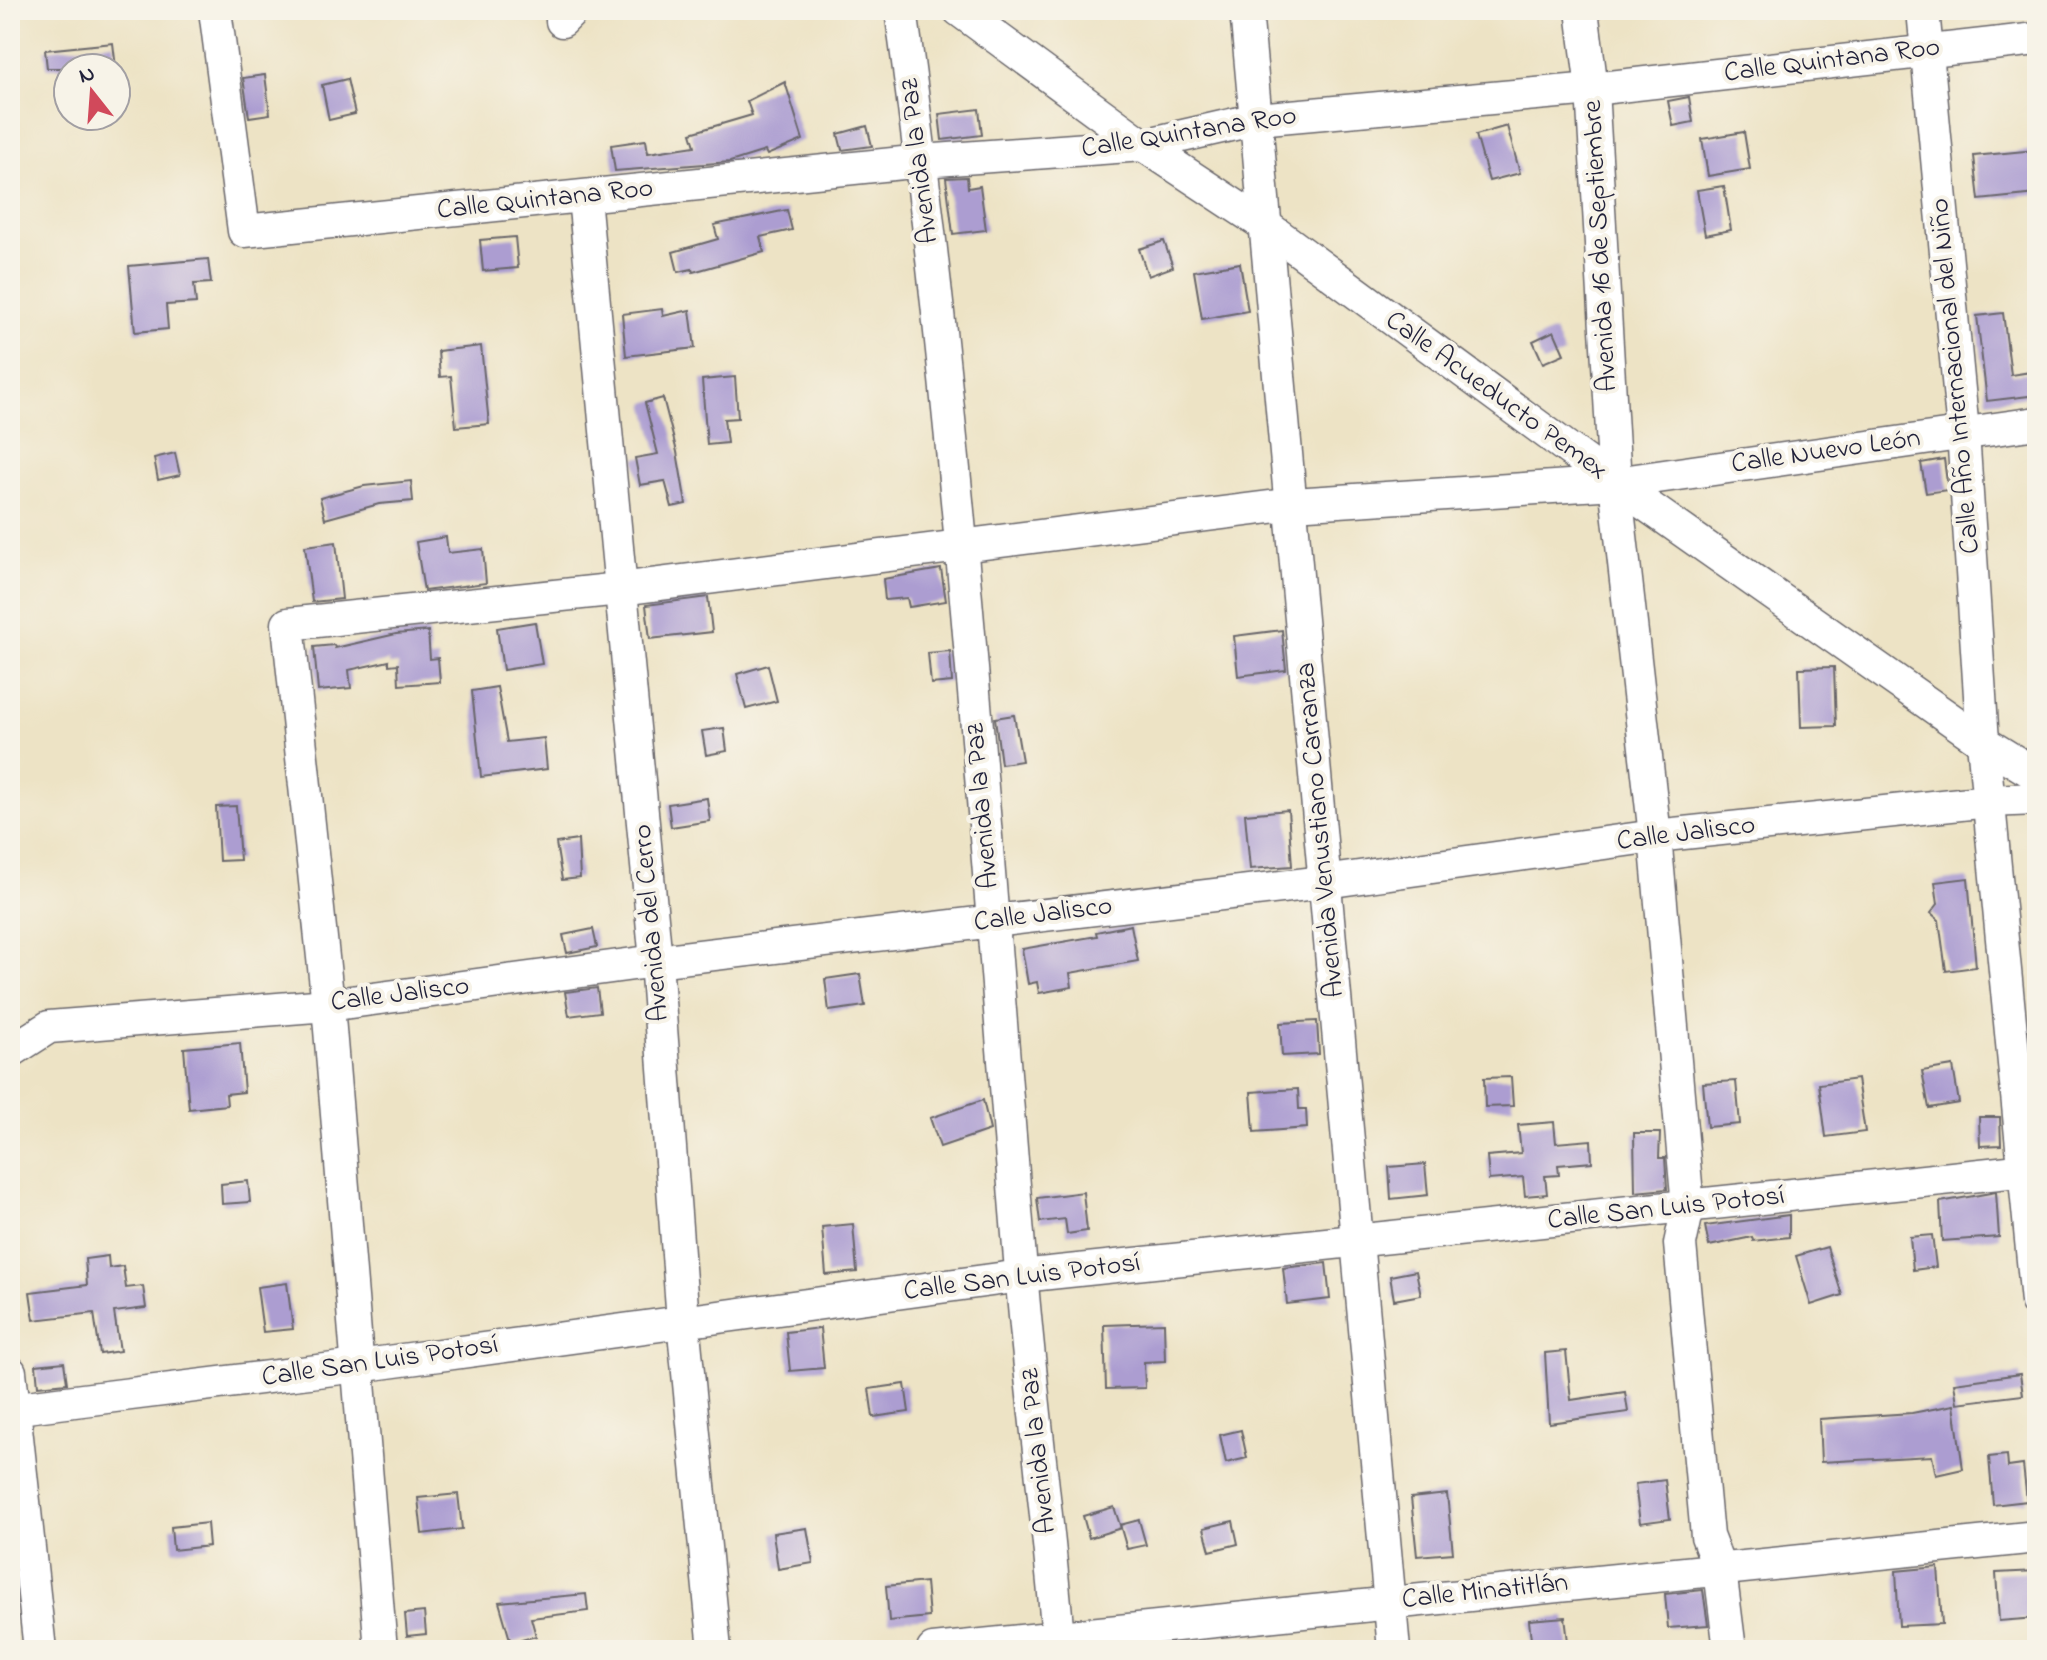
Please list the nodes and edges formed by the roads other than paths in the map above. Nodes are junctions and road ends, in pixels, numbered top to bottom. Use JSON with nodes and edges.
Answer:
{"nodes":[{"id":1,"x":215,"y":10,"type":"edge"},
{"id":2,"x":901,"y":10,"type":"edge"},
{"id":3,"x":959,"y":10,"type":"edge"},
{"id":4,"x":1246,"y":10,"type":"edge"},
{"id":5,"x":1582,"y":10,"type":"edge"},
{"id":6,"x":1923,"y":10,"type":"edge"},
{"id":7,"x":2037,"y":39,"type":"edge"},
{"id":8,"x":1927,"y":50,"type":"junction"},
{"id":9,"x":1592,"y":89,"type":"junction"},
{"id":10,"x":1257,"y":119,"type":"junction"},
{"id":11,"x":1143,"y":145,"type":"junction"},
{"id":12,"x":922,"y":161,"type":"junction"},
{"id":13,"x":584,"y":197,"type":"junction"},
{"id":14,"x":1266,"y":226,"type":"junction"},
{"id":15,"x":2037,"y":423,"type":"edge"},
{"id":16,"x":1963,"y":432,"type":"junction"},
{"id":17,"x":1615,"y":483,"type":"junction"},
{"id":18,"x":1293,"y":504,"type":"junction"},
{"id":19,"x":960,"y":545,"type":"junction"},
{"id":20,"x":620,"y":589,"type":"junction"},
{"id":21,"x":1983,"y":742,"type":"junction"},
{"id":22,"x":2037,"y":775,"type":"edge"},
{"id":23,"x":2037,"y":799,"type":"edge"},
{"id":24,"x":1989,"y":801,"type":"junction"},
{"id":25,"x":1655,"y":836,"type":"junction"},
{"id":26,"x":1324,"y":882,"type":"junction"},
{"id":27,"x":993,"y":920,"type":"junction"},
{"id":28,"x":656,"y":961,"type":"junction"},
{"id":29,"x":328,"y":1005,"type":"junction"},
{"id":30,"x":10,"y":1052,"type":"edge"},
{"id":31,"x":2031,"y":1170,"type":"edge"},
{"id":32,"x":1688,"y":1207,"type":"junction"},
{"id":33,"x":1357,"y":1241,"type":"junction"},
{"id":34,"x":1021,"y":1276,"type":"junction"},
{"id":35,"x":2037,"y":1302,"type":"edge"},
{"id":36,"x":683,"y":1321,"type":"junction"},
{"id":37,"x":358,"y":1366,"type":"junction"},
{"id":38,"x":10,"y":1372,"type":"edge"},
{"id":39,"x":12,"y":1408,"type":"edge"},
{"id":40,"x":2037,"y":1537,"type":"edge"},
{"id":41,"x":1720,"y":1570,"type":"junction"},
{"id":42,"x":1390,"y":1602,"type":"junction"},
{"id":43,"x":1058,"y":1643,"type":"edge"},
{"id":44,"x":40,"y":1650,"type":"edge"},
{"id":45,"x":381,"y":1650,"type":"edge"},
{"id":46,"x":715,"y":1650,"type":"edge"},
{"id":47,"x":933,"y":1650,"type":"edge"},
{"id":48,"x":1394,"y":1650,"type":"edge"},
{"id":49,"x":1730,"y":1650,"type":"edge"}],
"edges":[{"from":1,"to":13,"type":"street","name":"Calle Quintana Roo"},
{"from":2,"to":12,"type":"street","name":"Avenida la Paz"},
{"from":3,"to":11,"type":"street","name":"Calle Acueducto Pemex"},
{"from":4,"to":10,"type":"street","name":"Avenida Venustiano Carranza"},
{"from":5,"to":9,"type":"street","name":"Avenida 16 de Septiembre"},
{"from":6,"to":8,"type":"street","name":"Calle Año Internacional del Niño"},
{"from":7,"to":8,"type":"street","name":"Calle Quintana Roo"},
{"from":8,"to":9,"type":"street","name":"Calle Quintana Roo"},
{"from":8,"to":16,"type":"street","name":"Calle Año Internacional del Niño"},
{"from":9,"to":10,"type":"street","name":"Calle Quintana Roo"},
{"from":9,"to":17,"type":"street","name":"Avenida 16 de Septiembre"},
{"from":10,"to":11,"type":"street","name":"Calle Quintana Roo"},
{"from":10,"to":14,"type":"street","name":"Avenida Venustiano Carranza"},
{"from":11,"to":12,"type":"street","name":"Calle Quintana Roo"},
{"from":11,"to":14,"type":"street","name":"Calle Acueducto Pemex"},
{"from":12,"to":13,"type":"street","name":"Calle Quintana Roo"},
{"from":12,"to":19,"type":"street","name":"Avenida la Paz"},
{"from":13,"to":20,"type":"street","name":"Avenida del Cerro"},
{"from":14,"to":17,"type":"street","name":"Calle Acueducto Pemex"},
{"from":14,"to":18,"type":"street","name":"Avenida Venustiano Carranza"},
{"from":15,"to":16,"type":"street","name":"Calle Nuevo León"},
{"from":16,"to":17,"type":"street","name":"Calle Nuevo León"},
{"from":16,"to":21,"type":"street","name":"Calle Año Internacional del Niño"},
{"from":17,"to":18,"type":"street"},
{"from":17,"to":21,"type":"street","name":"Calle Acueducto Pemex"},
{"from":17,"to":25,"type":"street","name":"Avenida 16 de Septiembre"},
{"from":18,"to":19,"type":"street"},
{"from":18,"to":26,"type":"street","name":"Avenida Venustiano Carranza"},
{"from":19,"to":20,"type":"street"},
{"from":19,"to":27,"type":"street","name":"Avenida la Paz"},
{"from":20,"to":28,"type":"street","name":"Avenida del Cerro"},
{"from":20,"to":29,"type":"street"},
{"from":21,"to":22,"type":"street","name":"Calle Acueducto Pemex"},
{"from":21,"to":24,"type":"street","name":"Calle Año Internacional del Niño"},
{"from":23,"to":24,"type":"street","name":"Calle Jalisco"},
{"from":24,"to":25,"type":"street","name":"Calle Jalisco"},
{"from":24,"to":31,"type":"street","name":"Calle Año Internacional del Niño"},
{"from":25,"to":26,"type":"street","name":"Calle Jalisco"},
{"from":25,"to":32,"type":"street","name":"Avenida 16 de Septiembre"},
{"from":26,"to":27,"type":"street","name":"Calle Jalisco"},
{"from":26,"to":33,"type":"street","name":"Avenida Venustiano Carranza"},
{"from":27,"to":28,"type":"street","name":"Calle Jalisco"},
{"from":27,"to":34,"type":"street","name":"Avenida la Paz"},
{"from":28,"to":29,"type":"street","name":"Calle Jalisco"},
{"from":28,"to":36,"type":"street","name":"Avenida del Cerro"},
{"from":29,"to":30,"type":"street","name":"Calle Jalisco"},
{"from":29,"to":37,"type":"street"},
{"from":31,"to":32,"type":"street","name":"Calle San Luis Potosí"},
{"from":31,"to":35,"type":"street","name":"Calle Año Internacional del Niño"},
{"from":32,"to":33,"type":"street","name":"Calle San Luis Potosí"},
{"from":32,"to":41,"type":"street","name":"Avenida 16 de Septiembre"},
{"from":33,"to":34,"type":"street","name":"Calle San Luis Potosí"},
{"from":33,"to":42,"type":"street","name":"Avenida Venustiano Carranza"},
{"from":34,"to":36,"type":"street","name":"Calle San Luis Potosí"},
{"from":34,"to":43,"type":"street","name":"Avenida la Paz"},
{"from":36,"to":37,"type":"street","name":"Calle San Luis Potosí"},
{"from":36,"to":46,"type":"street","name":"Avenida del Cerro"},
{"from":37,"to":39,"type":"street","name":"Calle San Luis Potosí"},
{"from":37,"to":45,"type":"street"},
{"from":38,"to":39,"type":"street"},
{"from":39,"to":44,"type":"street"},
{"from":40,"to":41,"type":"street","name":"Calle Minatitlán"},
{"from":41,"to":42,"type":"street","name":"Calle Minatitlán"},
{"from":41,"to":49,"type":"street","name":"Avenida 16 de Septiembre"},
{"from":42,"to":43,"type":"street","name":"Calle Minatitlán"},
{"from":42,"to":48,"type":"street","name":"Avenida Venustiano Carranza"},
{"from":43,"to":47,"type":"street","name":"Calle Minatitlán"}]}
